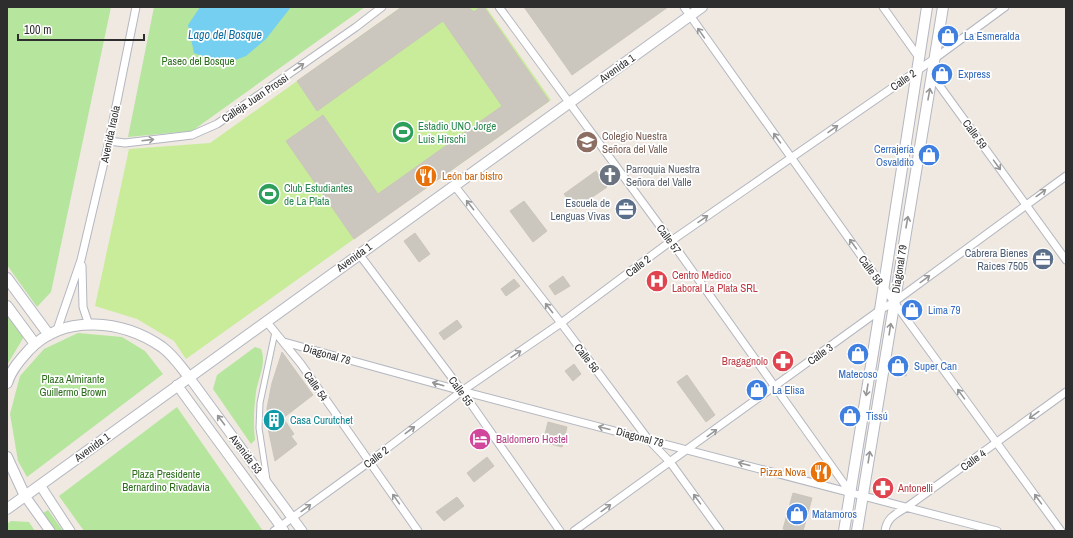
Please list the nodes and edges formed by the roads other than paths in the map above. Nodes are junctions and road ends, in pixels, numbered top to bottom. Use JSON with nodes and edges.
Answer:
{"nodes":[{"id":1,"x":136,"y":7,"type":"edge"},
{"id":2,"x":382,"y":7,"type":"edge"},
{"id":3,"x":499,"y":7,"type":"edge"},
{"id":4,"x":684,"y":7,"type":"edge"},
{"id":5,"x":702,"y":7,"type":"edge"},
{"id":6,"x":883,"y":7,"type":"edge"},
{"id":7,"x":927,"y":7,"type":"edge"},
{"id":8,"x":943,"y":7,"type":"edge"},
{"id":9,"x":1005,"y":7,"type":"edge"},
{"id":10,"x":689,"y":16,"type":"junction"},
{"id":11,"x":934,"y":59,"type":"junction"},
{"id":12,"x":921,"y":64,"type":"junction"},
{"id":13,"x":932,"y":74,"type":"junction"},
{"id":14,"x":569,"y":103,"type":"junction"},
{"id":15,"x":109,"y":141,"type":"junction"},
{"id":16,"x":791,"y":158,"type":"junction"},
{"id":17,"x":1066,"y":176,"type":"edge"},
{"id":18,"x":454,"y":185,"type":"junction"},
{"id":19,"x":1026,"y":205,"type":"junction"},
{"id":20,"x":671,"y":241,"type":"junction"},
{"id":21,"x":359,"y":254,"type":"junction"},
{"id":22,"x":81,"y":260,"type":"junction"},
{"id":23,"x":1066,"y":260,"type":"edge"},
{"id":24,"x":7,"y":278,"type":"edge"},
{"id":25,"x":884,"y":287,"type":"junction"},
{"id":26,"x":894,"y":302,"type":"junction"},
{"id":27,"x":7,"y":306,"type":"edge"},
{"id":28,"x":880,"y":310,"type":"junction"},
{"id":29,"x":266,"y":321,"type":"junction"},
{"id":30,"x":561,"y":324,"type":"junction"},
{"id":31,"x":89,"y":325,"type":"junction"},
{"id":32,"x":53,"y":332,"type":"junction"},
{"id":33,"x":276,"y":332,"type":"junction"},
{"id":34,"x":284,"y":342,"type":"junction"},
{"id":35,"x":34,"y":344,"type":"junction"},
{"id":36,"x":189,"y":377,"type":"junction"},
{"id":37,"x":8,"y":378,"type":"edge"},
{"id":38,"x":177,"y":385,"type":"junction"},
{"id":39,"x":776,"y":386,"type":"junction"},
{"id":40,"x":462,"y":391,"type":"junction"},
{"id":41,"x":1066,"y":392,"type":"edge"},
{"id":42,"x":648,"y":440,"type":"junction"},
{"id":43,"x":997,"y":442,"type":"junction"},
{"id":44,"x":688,"y":450,"type":"junction"},
{"id":45,"x":7,"y":457,"type":"edge"},
{"id":46,"x":369,"y":462,"type":"junction"},
{"id":47,"x":670,"y":462,"type":"junction"},
{"id":48,"x":268,"y":483,"type":"junction"},
{"id":49,"x":40,"y":485,"type":"junction"},
{"id":50,"x":850,"y":492,"type":"junction"},
{"id":51,"x":863,"y":495,"type":"junction"},
{"id":52,"x":25,"y":496,"type":"junction"},
{"id":53,"x":907,"y":507,"type":"junction"},
{"id":54,"x":7,"y":509,"type":"edge"},
{"id":55,"x":292,"y":518,"type":"junction"},
{"id":56,"x":280,"y":530,"type":"edge"},
{"id":57,"x":50,"y":531,"type":"edge"},
{"id":58,"x":70,"y":531,"type":"edge"},
{"id":59,"x":302,"y":531,"type":"edge"},
{"id":60,"x":418,"y":531,"type":"edge"},
{"id":61,"x":560,"y":531,"type":"edge"},
{"id":62,"x":574,"y":531,"type":"edge"},
{"id":63,"x":720,"y":531,"type":"edge"},
{"id":64,"x":844,"y":531,"type":"edge"},
{"id":65,"x":857,"y":531,"type":"edge"},
{"id":66,"x":886,"y":531,"type":"edge"},
{"id":67,"x":997,"y":531,"type":"edge"},
{"id":68,"x":1061,"y":531,"type":"edge"}],
"edges":[{"from":1,"to":15,"type":"street","name":"Avenida Iraola"},
{"from":15,"to":2,"type":"street","name":"Calleja Juan Prossi","one_way":true},
{"from":3,"to":14,"type":"street","name":"Calle 57"},
{"from":4,"to":10,"type":"street","name":"Calle 58"},
{"from":5,"to":10,"type":"main road","name":"Avenida 1"},
{"from":6,"to":12,"type":"street","name":"Calle 59"},
{"from":7,"to":12,"type":"main road","name":"Diagonal 79"},
{"from":8,"to":11,"type":"main road","name":"Diagonal 79"},
{"from":9,"to":11,"type":"street","name":"Calle 2"},
{"from":10,"to":14,"type":"main road","name":"Avenida 1"},
{"from":16,"to":10,"type":"street","name":"Calle 58","one_way":true},
{"from":11,"to":12,"type":"street","name":"Calle 2"},
{"from":11,"to":13,"type":"main road","name":"Diagonal 79"},
{"from":12,"to":13,"type":"street","name":"Calle 59"},
{"from":16,"to":12,"type":"street","name":"Calle 2","one_way":true},
{"from":12,"to":25,"type":"main road","name":"Diagonal 79"},
{"from":13,"to":19,"type":"street","name":"Calle 59","one_way":true},
{"from":26,"to":13,"type":"main road","name":"Diagonal 79","one_way":true},
{"from":14,"to":18,"type":"main road","name":"Avenida 1"},
{"from":14,"to":20,"type":"street","name":"Calle 57"},
{"from":15,"to":22,"type":"street","name":"Avenida Iraola"},
{"from":20,"to":16,"type":"street","name":"Calle 2","one_way":true},
{"from":25,"to":16,"type":"street","name":"Calle 58","one_way":true},
{"from":19,"to":17,"type":"street","name":"Calle 3","one_way":true},
{"from":18,"to":21,"type":"main road","name":"Avenida 1"},
{"from":30,"to":18,"type":"street","name":"Calle 56","one_way":true},
{"from":19,"to":23,"type":"street","name":"Calle 59"},
{"from":26,"to":19,"type":"street","name":"Calle 3","one_way":true},
{"from":20,"to":30,"type":"street","name":"Calle 2"},
{"from":20,"to":39,"type":"street","name":"Calle 57"},
{"from":21,"to":29,"type":"main road","name":"Avenida 1"},
{"from":21,"to":40,"type":"street","name":"Calle 55"},
{"from":22,"to":31,"type":"street","name":"Avenida Iraola"},
{"from":22,"to":32,"type":"street","name":"Avenida Iraola"},
{"from":24,"to":32,"type":"main road"},
{"from":25,"to":26,"type":"street","name":"Calle 58"},
{"from":25,"to":28,"type":"main road","name":"Diagonal 79"},
{"from":26,"to":28,"type":"street","name":"Calle 3"},
{"from":43,"to":26,"type":"street","name":"Calle 58","one_way":true},
{"from":51,"to":26,"type":"main road","name":"Diagonal 79","one_way":true},
{"from":27,"to":35,"type":"main road"},
{"from":28,"to":39,"type":"street","name":"Calle 3"},
{"from":28,"to":50,"type":"main road","name":"Diagonal 79","one_way":true},
{"from":29,"to":33,"type":"street","name":"Calle 54"},
{"from":29,"to":36,"type":"main road","name":"Avenida 1"},
{"from":40,"to":30,"type":"street","name":"Calle 2","one_way":true},
{"from":30,"to":42,"type":"street","name":"Calle 56"},
{"from":31,"to":32,"type":"main road"},
{"from":31,"to":36,"type":"main road"},
{"from":32,"to":35,"type":"main road"},
{"from":33,"to":34,"type":"street","name":"Calle 54"},
{"from":33,"to":48,"type":"street"},
{"from":40,"to":34,"type":"street","name":"Diagonal 78","one_way":true},
{"from":34,"to":46,"type":"street","name":"Calle 54"},
{"from":35,"to":37,"type":"main road"},
{"from":36,"to":38,"type":"main road","name":"Avenida 1"},
{"from":48,"to":36,"type":"street","name":"Avenida 53","one_way":true},
{"from":38,"to":49,"type":"main road","name":"Avenida 1"},
{"from":38,"to":56,"type":"street","name":"Avenida 53"},
{"from":44,"to":39,"type":"street","name":"Calle 3","one_way":true},
{"from":39,"to":50,"type":"street","name":"Calle 57"},
{"from":42,"to":40,"type":"street","name":"Diagonal 78","one_way":true},
{"from":46,"to":40,"type":"street","name":"Calle 2","one_way":true},
{"from":40,"to":61,"type":"street","name":"Calle 55"},
{"from":41,"to":43,"type":"street","name":"Calle 4","one_way":true},
{"from":42,"to":44,"type":"street","name":"Diagonal 78"},
{"from":42,"to":47,"type":"street","name":"Calle 56"},
{"from":43,"to":53,"type":"street","name":"Calle 4"},
{"from":68,"to":43,"type":"street","name":"Calle 58","one_way":true},
{"from":44,"to":47,"type":"street","name":"Calle 3"},
{"from":50,"to":44,"type":"street","name":"Diagonal 78","one_way":true},
{"from":45,"to":52,"type":"main road"},
{"from":55,"to":46,"type":"street","name":"Calle 2","one_way":true},
{"from":60,"to":46,"type":"street","name":"Calle 54","one_way":true},
{"from":62,"to":47,"type":"street","name":"Calle 3","one_way":true},
{"from":63,"to":47,"type":"street","name":"Calle 56","one_way":true},
{"from":48,"to":55,"type":"street","name":"Avenida 53"},
{"from":49,"to":52,"type":"main road","name":"Avenida 1"},
{"from":49,"to":58,"type":"street"},
{"from":50,"to":51,"type":"street","name":"Diagonal 78"},
{"from":50,"to":64,"type":"main road","name":"Diagonal 79"},
{"from":51,"to":53,"type":"street","name":"Diagonal 78"},
{"from":51,"to":65,"type":"main road","name":"Diagonal 79"},
{"from":52,"to":54,"type":"main road","name":"Avenida 1"},
{"from":52,"to":57,"type":"street"},
{"from":53,"to":66,"type":"street","name":"Calle 4"},
{"from":53,"to":67,"type":"street","name":"Diagonal 78"},
{"from":55,"to":56,"type":"street","name":"Calle 2"},
{"from":55,"to":59,"type":"street","name":"Avenida 53"}]}
